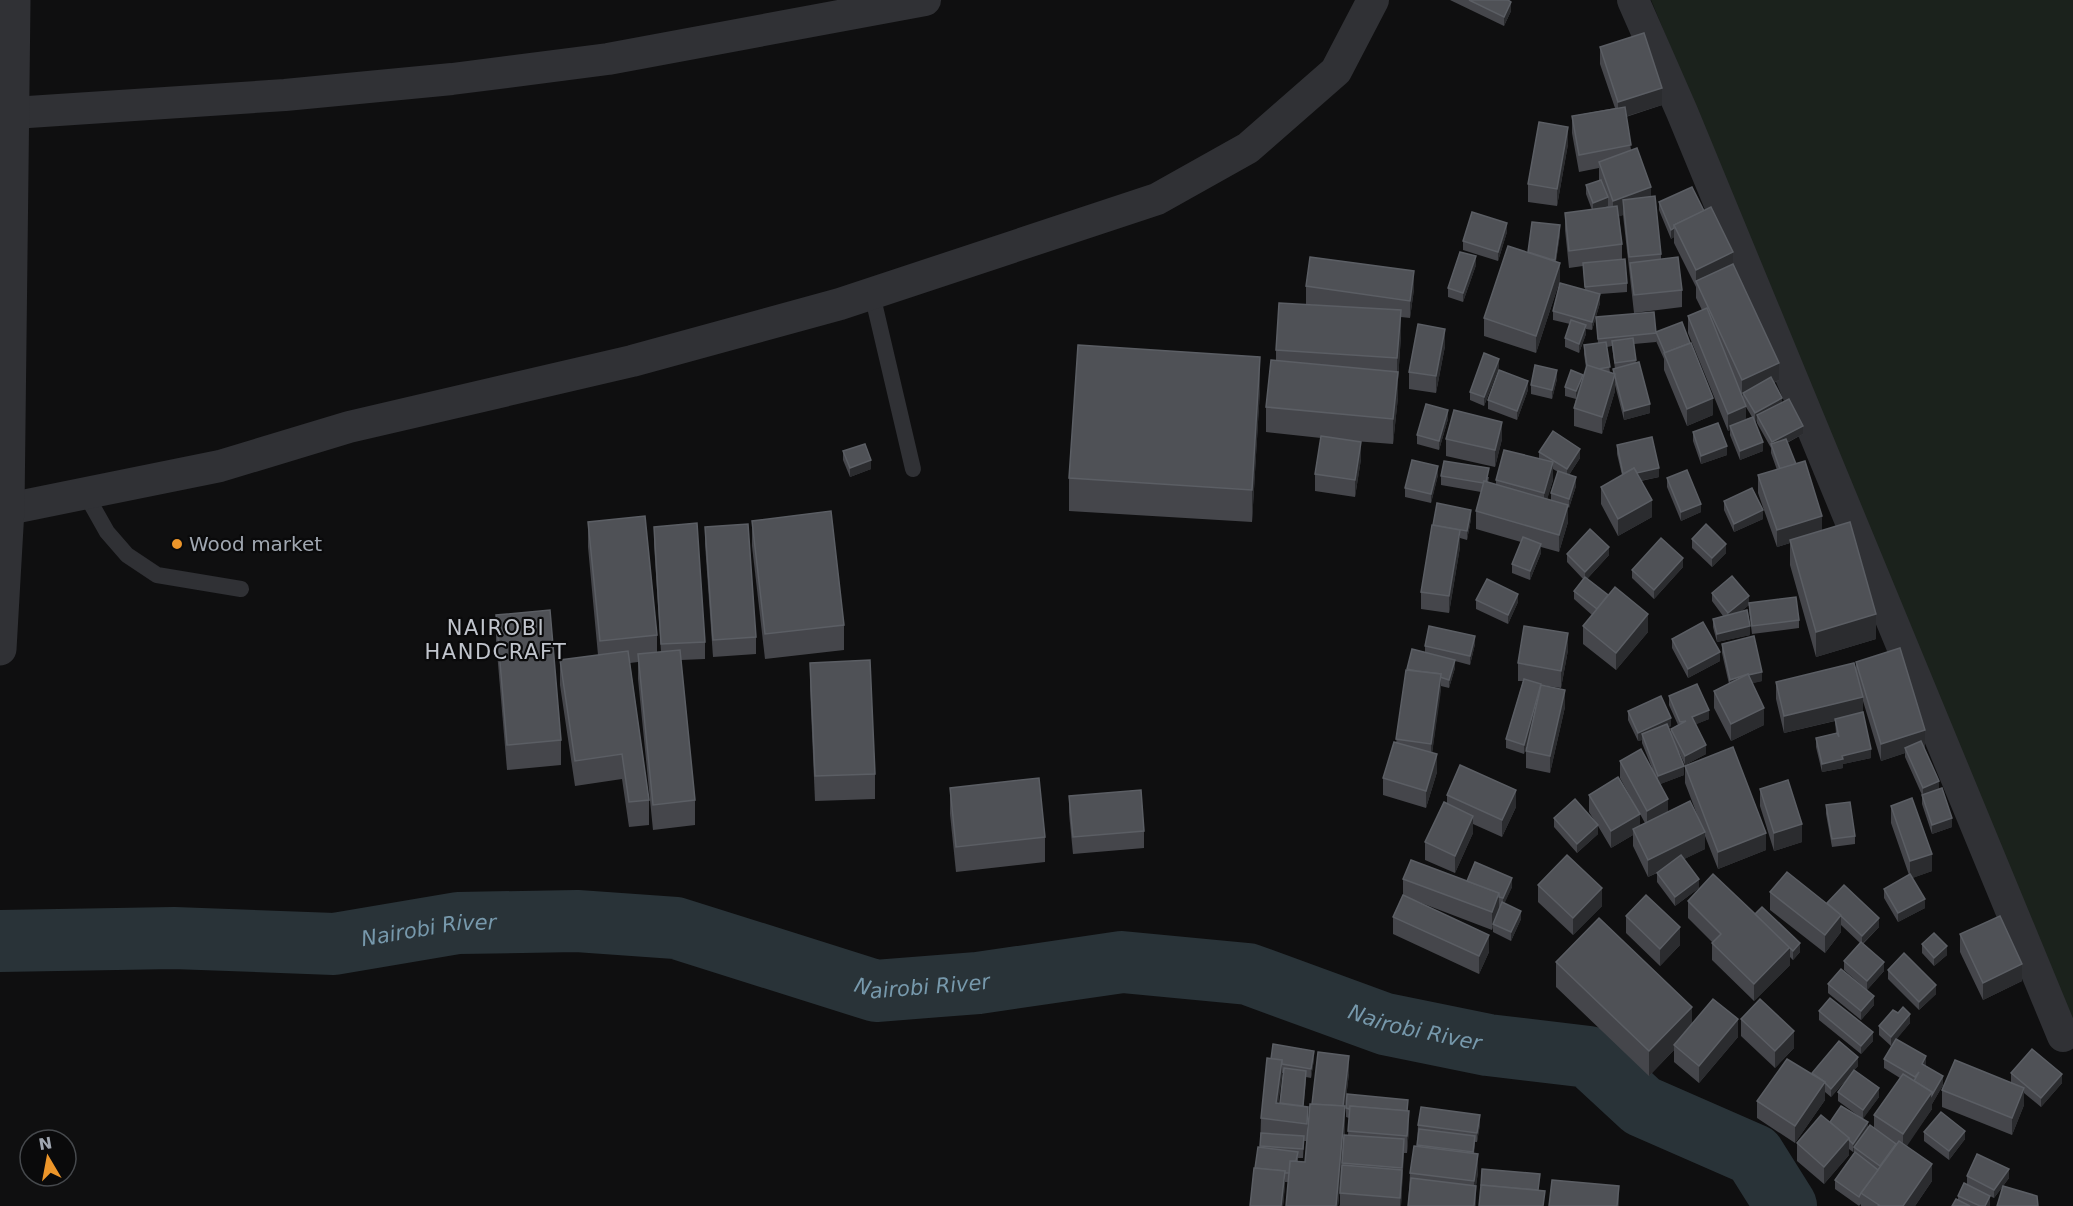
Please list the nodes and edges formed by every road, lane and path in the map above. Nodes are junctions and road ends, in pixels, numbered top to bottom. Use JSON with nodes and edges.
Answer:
{"nodes":[{"id":1,"x":14,"y":0,"type":"edge"},
{"id":2,"x":925,"y":0,"type":"edge"},
{"id":3,"x":1373,"y":0,"type":"edge"},
{"id":4,"x":1633,"y":0,"type":"edge"},
{"id":5,"x":7,"y":112,"type":"edge"},
{"id":6,"x":872,"y":294,"type":"junction"},
{"id":7,"x":913,"y":470,"type":"dead end"},
{"id":8,"x":85,"y":493,"type":"junction"},
{"id":9,"x":8,"y":509,"type":"junction"},
{"id":10,"x":3,"y":549,"type":"edge"},
{"id":11,"x":241,"y":589,"type":"dead end"},
{"id":12,"x":0,"y":649,"type":"edge"},
{"id":13,"x":2063,"y":1036,"type":"dead end"}],
"edges":[{"from":1,"to":5,"type":"street"},
{"from":2,"to":5,"type":"street"},
{"from":3,"to":6,"type":"street"},
{"from":4,"to":13,"type":"street"},
{"from":5,"to":9,"type":"street"},
{"from":6,"to":7,"type":"lane"},
{"from":6,"to":8,"type":"street"},
{"from":8,"to":9,"type":"street"},
{"from":8,"to":11,"type":"lane"},
{"from":9,"to":10,"type":"street"},
{"from":10,"to":12,"type":"street"}]}
